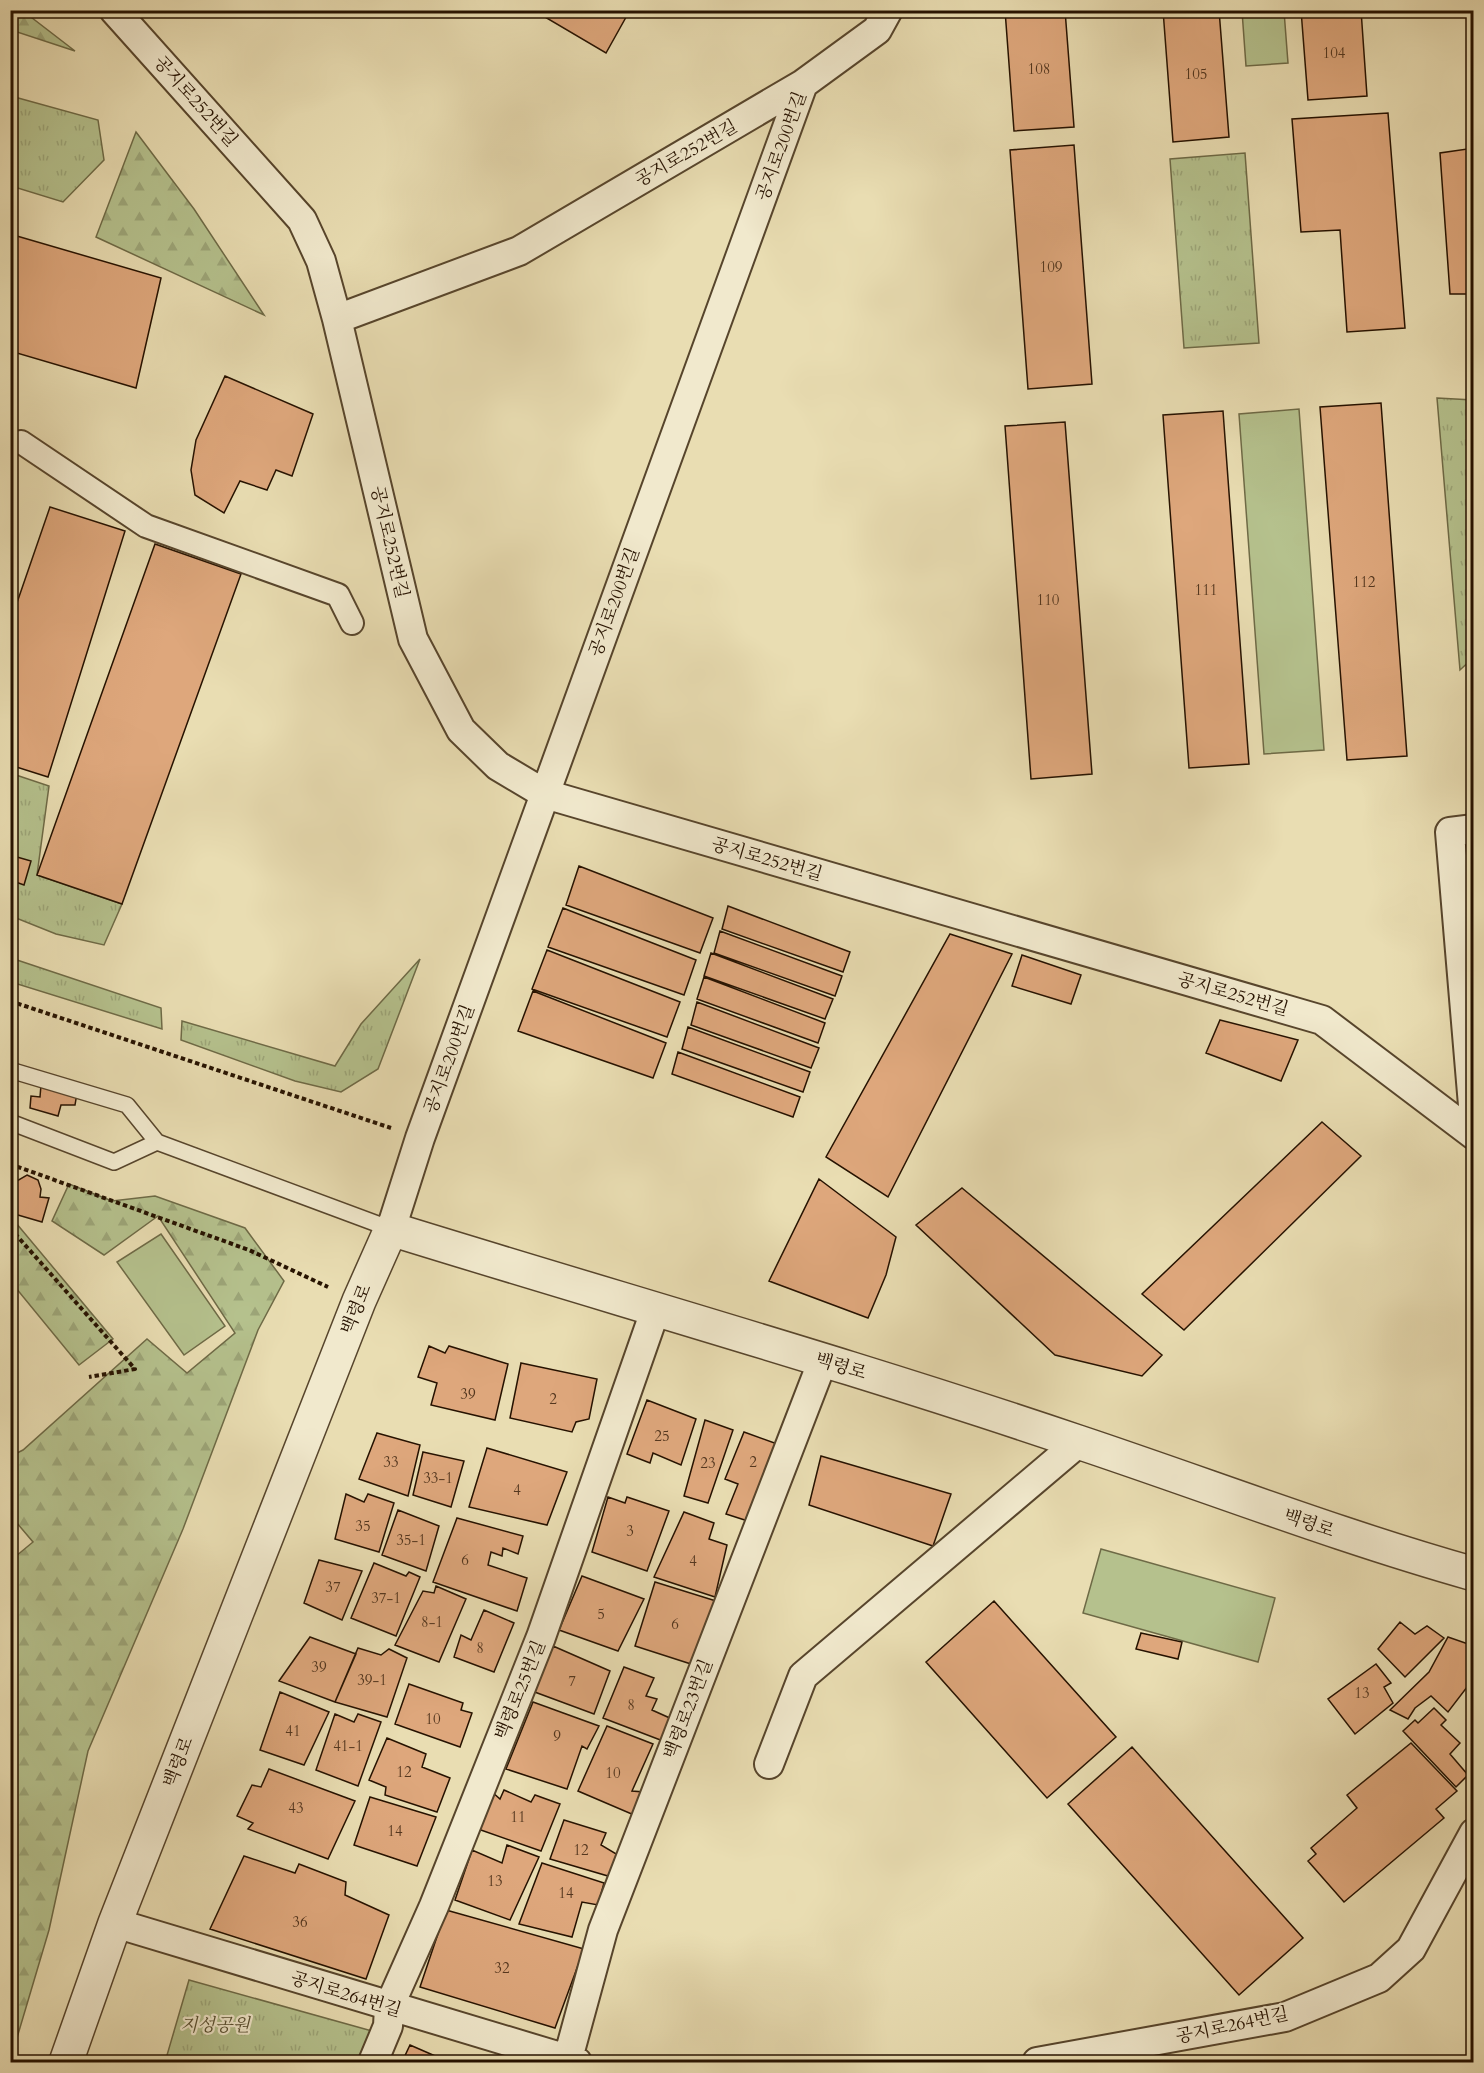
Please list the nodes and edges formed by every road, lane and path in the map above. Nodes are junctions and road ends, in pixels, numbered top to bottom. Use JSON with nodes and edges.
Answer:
{"nodes":[{"id":1,"x":114,"y":10,"type":"edge"},
{"id":2,"x":888,"y":10,"type":"edge"},
{"id":3,"x":803,"y":84,"type":"junction"},
{"id":4,"x":337,"y":320,"type":"junction"},
{"id":5,"x":21,"y":442,"type":"dead end"},
{"id":6,"x":352,"y":623,"type":"dead end"},
{"id":7,"x":545,"y":794,"type":"junction"},
{"id":8,"x":1473,"y":829,"type":"edge"},
{"id":9,"x":10,"y":1001,"type":"edge"},
{"id":10,"x":10,"y":1070,"type":"edge"},
{"id":11,"x":1473,"y":1117,"type":"edge"},
{"id":12,"x":10,"y":1122,"type":"edge"},
{"id":13,"x":1473,"y":1135,"type":"edge"},
{"id":14,"x":420,"y":1138,"type":"junction"},
{"id":15,"x":157,"y":1142,"type":"junction"},
{"id":16,"x":10,"y":1164,"type":"edge"},
{"id":17,"x":10,"y":1228,"type":"edge"},
{"id":18,"x":391,"y":1229,"type":"junction"},
{"id":19,"x":359,"y":1301,"type":"junction"},
{"id":20,"x":655,"y":1311,"type":"junction"},
{"id":21,"x":823,"y":1360,"type":"junction"},
{"id":22,"x":89,"y":1377,"type":"dead end"},
{"id":23,"x":1079,"y":1442,"type":"junction"},
{"id":24,"x":1473,"y":1574,"type":"edge"},
{"id":25,"x":770,"y":1764,"type":"dead end"},
{"id":26,"x":1473,"y":1833,"type":"edge"},
{"id":27,"x":115,"y":1923,"type":"junction"},
{"id":28,"x":389,"y":2007,"type":"junction"},
{"id":29,"x":570,"y":2061,"type":"edge"},
{"id":30,"x":66,"y":2062,"type":"edge"},
{"id":31,"x":373,"y":2062,"type":"edge"},
{"id":32,"x":1036,"y":2062,"type":"edge"}],
"edges":[{"from":1,"to":4,"type":"street","name":"공지로252번길"},
{"from":2,"to":3,"type":"street","name":"공지로200번길"},
{"from":3,"to":4,"type":"street","name":"공지로252번길"},
{"from":3,"to":7,"type":"street","name":"공지로200번길"},
{"from":4,"to":7,"type":"street","name":"공지로252번길"},
{"from":5,"to":6,"type":"street"},
{"from":7,"to":13,"type":"street","name":"공지로252번길"},
{"from":7,"to":14,"type":"street","name":"공지로200번길"},
{"from":8,"to":11,"type":"street"},
{"from":9,"to":14,"type":"path"},
{"from":10,"to":15,"type":"lane"},
{"from":12,"to":15,"type":"lane"},
{"from":14,"to":18,"type":"street","name":"공지로200번길"},
{"from":15,"to":18,"type":"lane"},
{"from":16,"to":19,"type":"path"},
{"from":17,"to":22,"type":"path"},
{"from":18,"to":19,"type":"street","name":"백령로"},
{"from":18,"to":20,"type":"street","name":"백령로"},
{"from":19,"to":27,"type":"street","name":"백령로"},
{"from":20,"to":21,"type":"street","name":"백령로"},
{"from":20,"to":28,"type":"street","name":"백령로25번길"},
{"from":21,"to":23,"type":"street","name":"백령로"},
{"from":21,"to":29,"type":"street","name":"백령로23번길"},
{"from":23,"to":24,"type":"street","name":"백령로"},
{"from":23,"to":25,"type":"street"},
{"from":26,"to":32,"type":"street","name":"공지로264번길"},
{"from":27,"to":28,"type":"street","name":"공지로264번길"},
{"from":27,"to":30,"type":"street","name":"백령로"},
{"from":28,"to":29,"type":"street","name":"공지로264번길"},
{"from":28,"to":31,"type":"street","name":"백령로25번길"}]}
